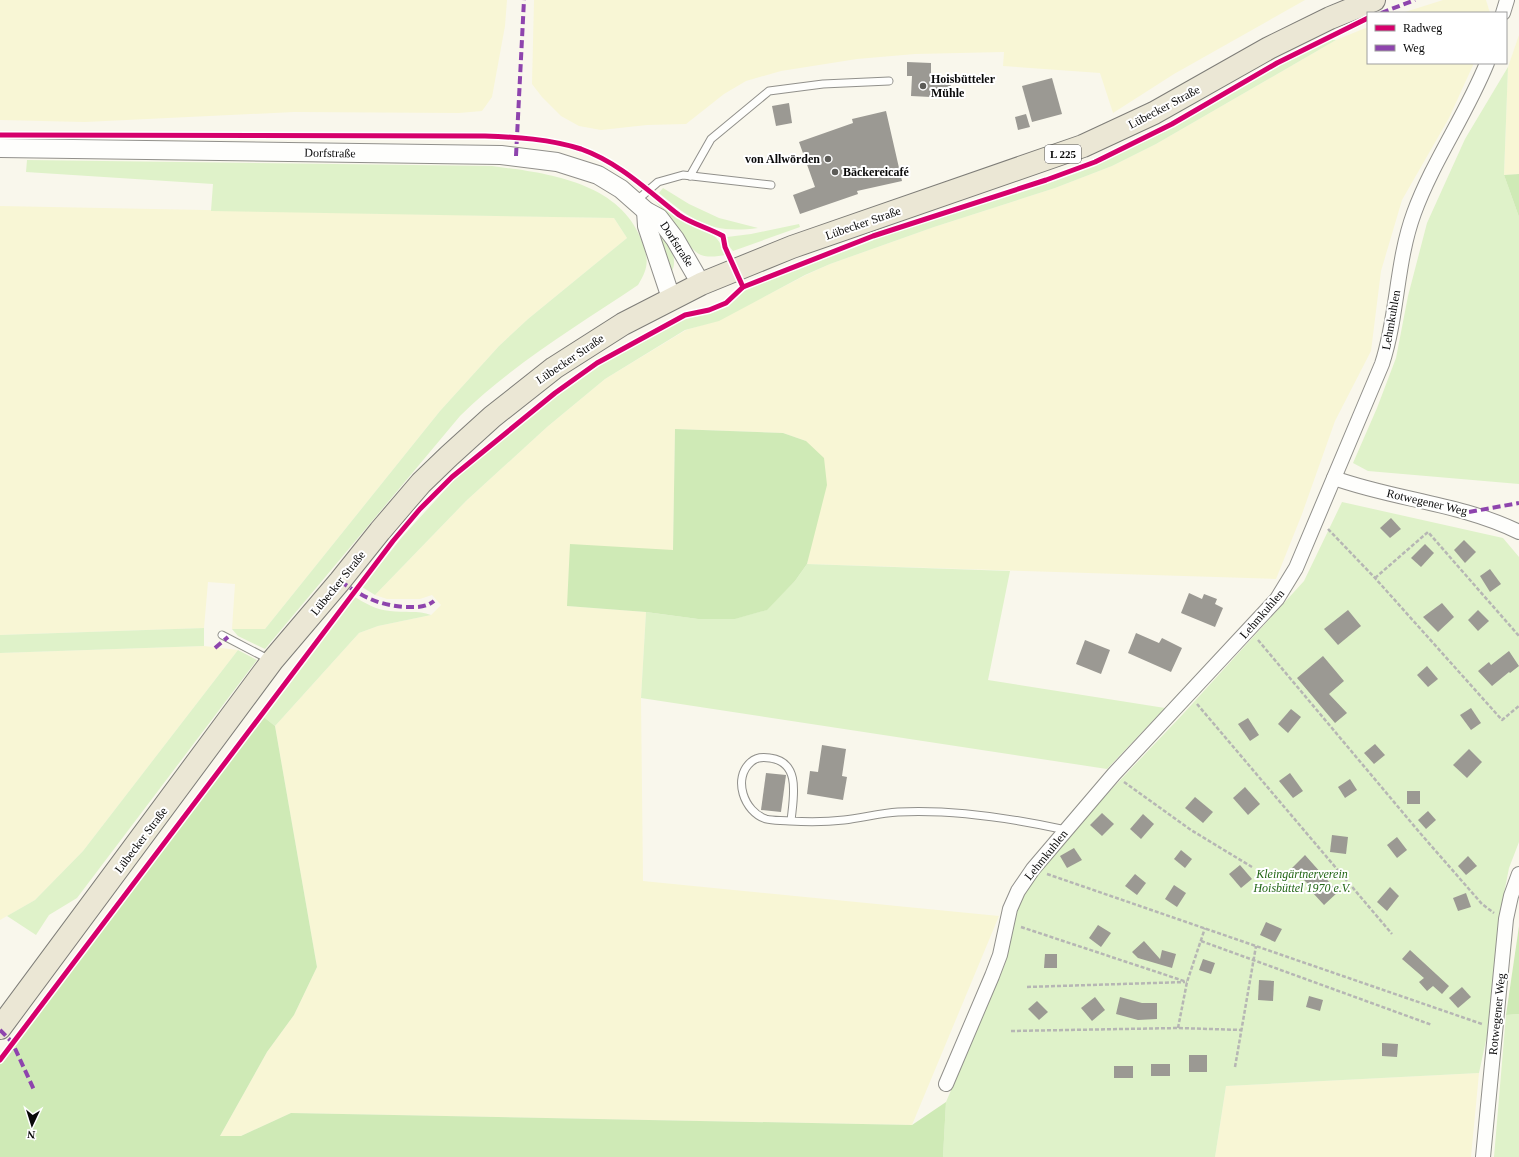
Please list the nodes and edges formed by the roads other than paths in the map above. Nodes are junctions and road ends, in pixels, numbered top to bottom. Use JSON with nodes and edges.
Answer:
{"nodes":[{"id":1,"x":1374,"y":0,"type":"edge"},
{"id":2,"x":1507,"y":0,"type":"edge"},
{"id":3,"x":1503,"y":12,"type":"edge"},
{"id":4,"x":1487,"y":64,"type":"edge"},
{"id":5,"x":889,"y":81,"type":"dead end"},
{"id":6,"x":0,"y":148,"type":"edge"},
{"id":7,"x":690,"y":176,"type":"junction"},
{"id":8,"x":771,"y":185,"type":"dead end"},
{"id":9,"x":641,"y":206,"type":"junction"},
{"id":10,"x":701,"y":284,"type":"junction"},
{"id":11,"x":671,"y":298,"type":"junction"},
{"id":12,"x":1334,"y":478,"type":"junction"},
{"id":13,"x":1519,"y":532,"type":"edge"},
{"id":14,"x":222,"y":635,"type":"dead end"},
{"id":15,"x":272,"y":661,"type":"junction"},
{"id":16,"x":791,"y":821,"type":"junction"},
{"id":17,"x":1066,"y":830,"type":"junction"},
{"id":18,"x":1519,"y":874,"type":"edge"},
{"id":19,"x":0,"y":1028,"type":"edge"},
{"id":20,"x":946,"y":1084,"type":"dead end"},
{"id":21,"x":1483,"y":1157,"type":"edge"}],
"edges":[{"from":1,"to":10,"type":"main road","name":"Lübecker Straße","number":"L 225"},
{"from":2,"to":3,"type":"street"},
{"from":4,"to":12,"type":"street","name":"Lehmkuhlen"},
{"from":5,"to":7,"type":"lane"},
{"from":6,"to":9,"type":"street","name":"Dorfstraße"},
{"from":7,"to":8,"type":"lane"},
{"from":7,"to":9,"type":"lane"},
{"from":9,"to":10,"type":"street","name":"Dorfstraße"},
{"from":9,"to":11,"type":"street","name":"Dorfstraße"},
{"from":10,"to":11,"type":"main road","name":"Lübecker Straße","number":"L 225"},
{"from":11,"to":15,"type":"main road","name":"Lübecker Straße","number":"L 225"},
{"from":12,"to":13,"type":"street","name":"Rotwegener Weg"},
{"from":12,"to":17,"type":"street","name":"Lehmkuhlen"},
{"from":14,"to":15,"type":"lane"},
{"from":15,"to":19,"type":"main road","name":"Lübecker Straße","number":"L 225"},
{"from":16,"to":16,"type":"lane"},
{"from":16,"to":17,"type":"lane"},
{"from":17,"to":20,"type":"street","name":"Lehmkuhlen"},
{"from":18,"to":21,"type":"street","name":"Rotwegener Weg"}]}
